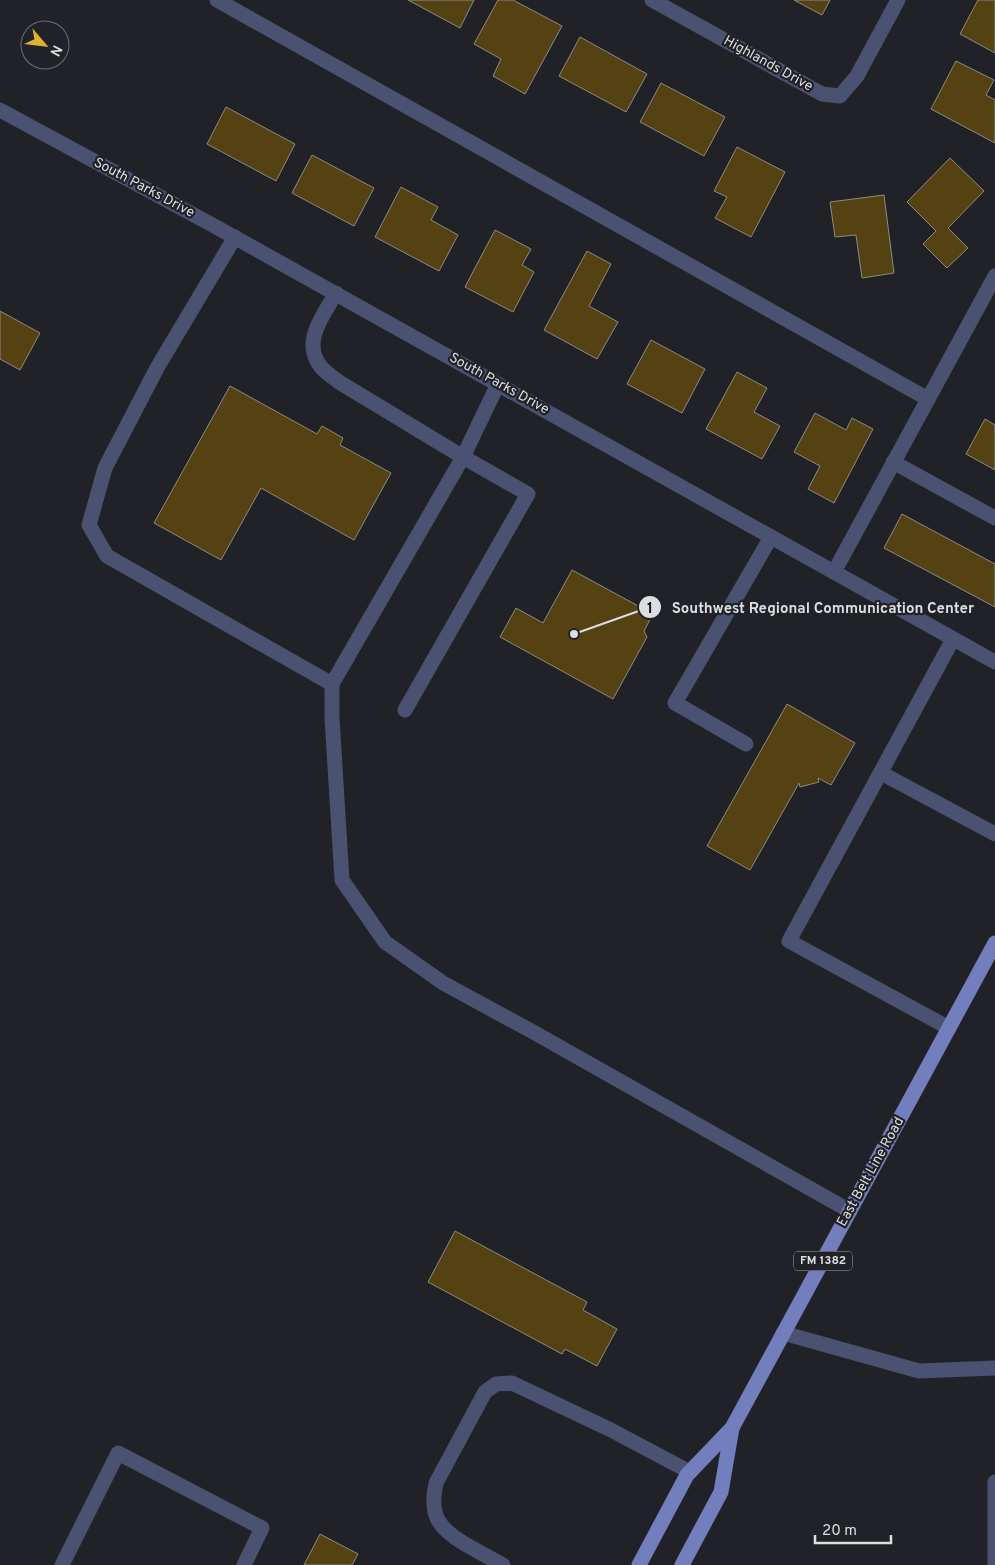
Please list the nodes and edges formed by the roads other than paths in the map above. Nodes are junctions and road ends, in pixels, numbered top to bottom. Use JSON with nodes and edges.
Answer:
{"nodes":[{"id":1,"x":217,"y":0,"type":"edge"},
{"id":2,"x":652,"y":0,"type":"edge"},
{"id":3,"x":898,"y":0,"type":"edge"},
{"id":4,"x":0,"y":110,"type":"edge"},
{"id":5,"x":235,"y":237,"type":"junction"},
{"id":6,"x":995,"y":276,"type":"edge"},
{"id":7,"x":336,"y":293,"type":"junction"},
{"id":8,"x":498,"y":384,"type":"junction"},
{"id":9,"x":928,"y":400,"type":"junction"},
{"id":10,"x":463,"y":457,"type":"junction"},
{"id":11,"x":893,"y":462,"type":"junction"},
{"id":12,"x":995,"y":518,"type":"edge"},
{"id":13,"x":771,"y":537,"type":"junction"},
{"id":14,"x":834,"y":572,"type":"junction"},
{"id":15,"x":953,"y":639,"type":"junction"},
{"id":16,"x":995,"y":662,"type":"edge"},
{"id":17,"x":332,"y":684,"type":"junction"},
{"id":18,"x":405,"y":710,"type":"dead end"},
{"id":19,"x":746,"y":744,"type":"dead end"},
{"id":20,"x":881,"y":773,"type":"junction"},
{"id":21,"x":995,"y":834,"type":"edge"},
{"id":22,"x":995,"y":944,"type":"edge"},
{"id":23,"x":949,"y":1028,"type":"junction"},
{"id":24,"x":850,"y":1212,"type":"junction"},
{"id":25,"x":784,"y":1333,"type":"junction"},
{"id":26,"x":995,"y":1368,"type":"edge"},
{"id":27,"x":732,"y":1428,"type":"junction"},
{"id":28,"x":690,"y":1472,"type":"junction"},
{"id":29,"x":995,"y":1482,"type":"edge"},
{"id":30,"x":995,"y":1564,"type":"edge"},
{"id":31,"x":62,"y":1565,"type":"edge"},
{"id":32,"x":244,"y":1565,"type":"edge"},
{"id":33,"x":502,"y":1565,"type":"edge"},
{"id":34,"x":639,"y":1565,"type":"edge"},
{"id":35,"x":682,"y":1565,"type":"edge"}],
"edges":[{"from":1,"to":9,"type":"street"},
{"from":2,"to":3,"type":"street","name":"Highlands Drive"},
{"from":4,"to":5,"type":"street","name":"South Parks Drive"},
{"from":5,"to":7,"type":"street","name":"South Parks Drive"},
{"from":5,"to":17,"type":"street"},
{"from":6,"to":9,"type":"street"},
{"from":7,"to":8,"type":"street","name":"South Parks Drive"},
{"from":7,"to":10,"type":"street"},
{"from":8,"to":10,"type":"street"},
{"from":8,"to":13,"type":"street","name":"South Parks Drive"},
{"from":9,"to":11,"type":"street"},
{"from":10,"to":17,"type":"street"},
{"from":10,"to":18,"type":"street"},
{"from":11,"to":12,"type":"street"},
{"from":11,"to":14,"type":"street"},
{"from":13,"to":14,"type":"street","name":"South Parks Drive"},
{"from":13,"to":19,"type":"street"},
{"from":14,"to":15,"type":"street","name":"South Parks Drive"},
{"from":15,"to":16,"type":"street","name":"South Parks Drive"},
{"from":15,"to":20,"type":"street"},
{"from":17,"to":24,"type":"street"},
{"from":20,"to":21,"type":"street"},
{"from":20,"to":23,"type":"street"},
{"from":22,"to":23,"type":"main road","name":"East Belt Line Road","number":"FM 1382"},
{"from":23,"to":24,"type":"main road","name":"East Belt Line Road","number":"FM 1382"},
{"from":24,"to":25,"type":"main road","name":"East Belt Line Road","number":"FM 1382"},
{"from":25,"to":26,"type":"street"},
{"from":25,"to":27,"type":"main road","name":"East Belt Line Road","number":"FM 1382"},
{"from":27,"to":28,"type":"main road","name":"East Belt Line Road","number":"FM 1382"},
{"from":27,"to":35,"type":"main road","name":"East Belt Line Road","number":"FM 1382"},
{"from":28,"to":33,"type":"street"},
{"from":28,"to":34,"type":"main road","name":"East Belt Line Road","number":"FM 1382"},
{"from":29,"to":30,"type":"street"},
{"from":31,"to":32,"type":"street"}]}
